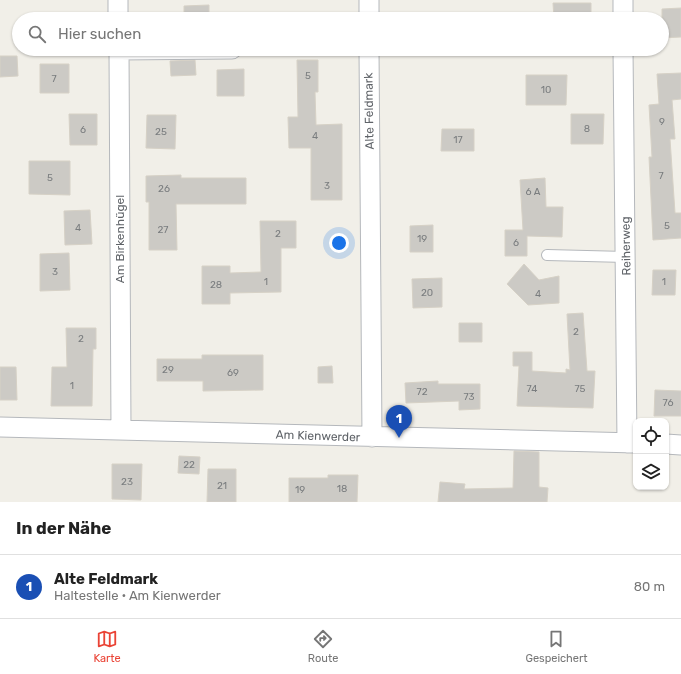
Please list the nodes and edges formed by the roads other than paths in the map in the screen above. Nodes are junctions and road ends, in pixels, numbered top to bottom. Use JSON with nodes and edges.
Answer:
{"nodes":[{"id":1,"x":118,"y":0,"type":"edge"},
{"id":2,"x":369,"y":0,"type":"edge"},
{"id":3,"x":623,"y":0,"type":"edge"},
{"id":4,"x":118,"y":12,"type":"edge"},
{"id":5,"x":369,"y":12,"type":"edge"},
{"id":6,"x":623,"y":12,"type":"edge"},
{"id":7,"x":124,"y":56,"type":"edge"},
{"id":8,"x":369,"y":56,"type":"edge"},
{"id":9,"x":624,"y":56,"type":"edge"},
{"id":10,"x":547,"y":255,"type":"dead end"},
{"id":11,"x":626,"y":257,"type":"junction"},
{"id":12,"x":0,"y":427,"type":"edge"},
{"id":13,"x":121,"y":430,"type":"junction"},
{"id":14,"x":372,"y":437,"type":"junction"},
{"id":15,"x":632,"y":443,"type":"edge"},
{"id":16,"x":669,"y":444,"type":"edge"},
{"id":17,"x":681,"y":445,"type":"edge"}],
"edges":[{"from":1,"to":4,"type":"street"},
{"from":2,"to":5,"type":"street"},
{"from":3,"to":6,"type":"street"},
{"from":7,"to":13,"type":"street","name":"Am Birkenhügel"},
{"from":8,"to":14,"type":"street","name":"Alte Feldmark"},
{"from":9,"to":11,"type":"street","name":"Reiherweg"},
{"from":10,"to":11,"type":"lane"},
{"from":11,"to":15,"type":"street","name":"Reiherweg"},
{"from":12,"to":13,"type":"street","name":"Am Kienwerder"},
{"from":13,"to":14,"type":"street","name":"Am Kienwerder"},
{"from":14,"to":15,"type":"street","name":"Am Kienwerder"},
{"from":16,"to":17,"type":"street"}]}
